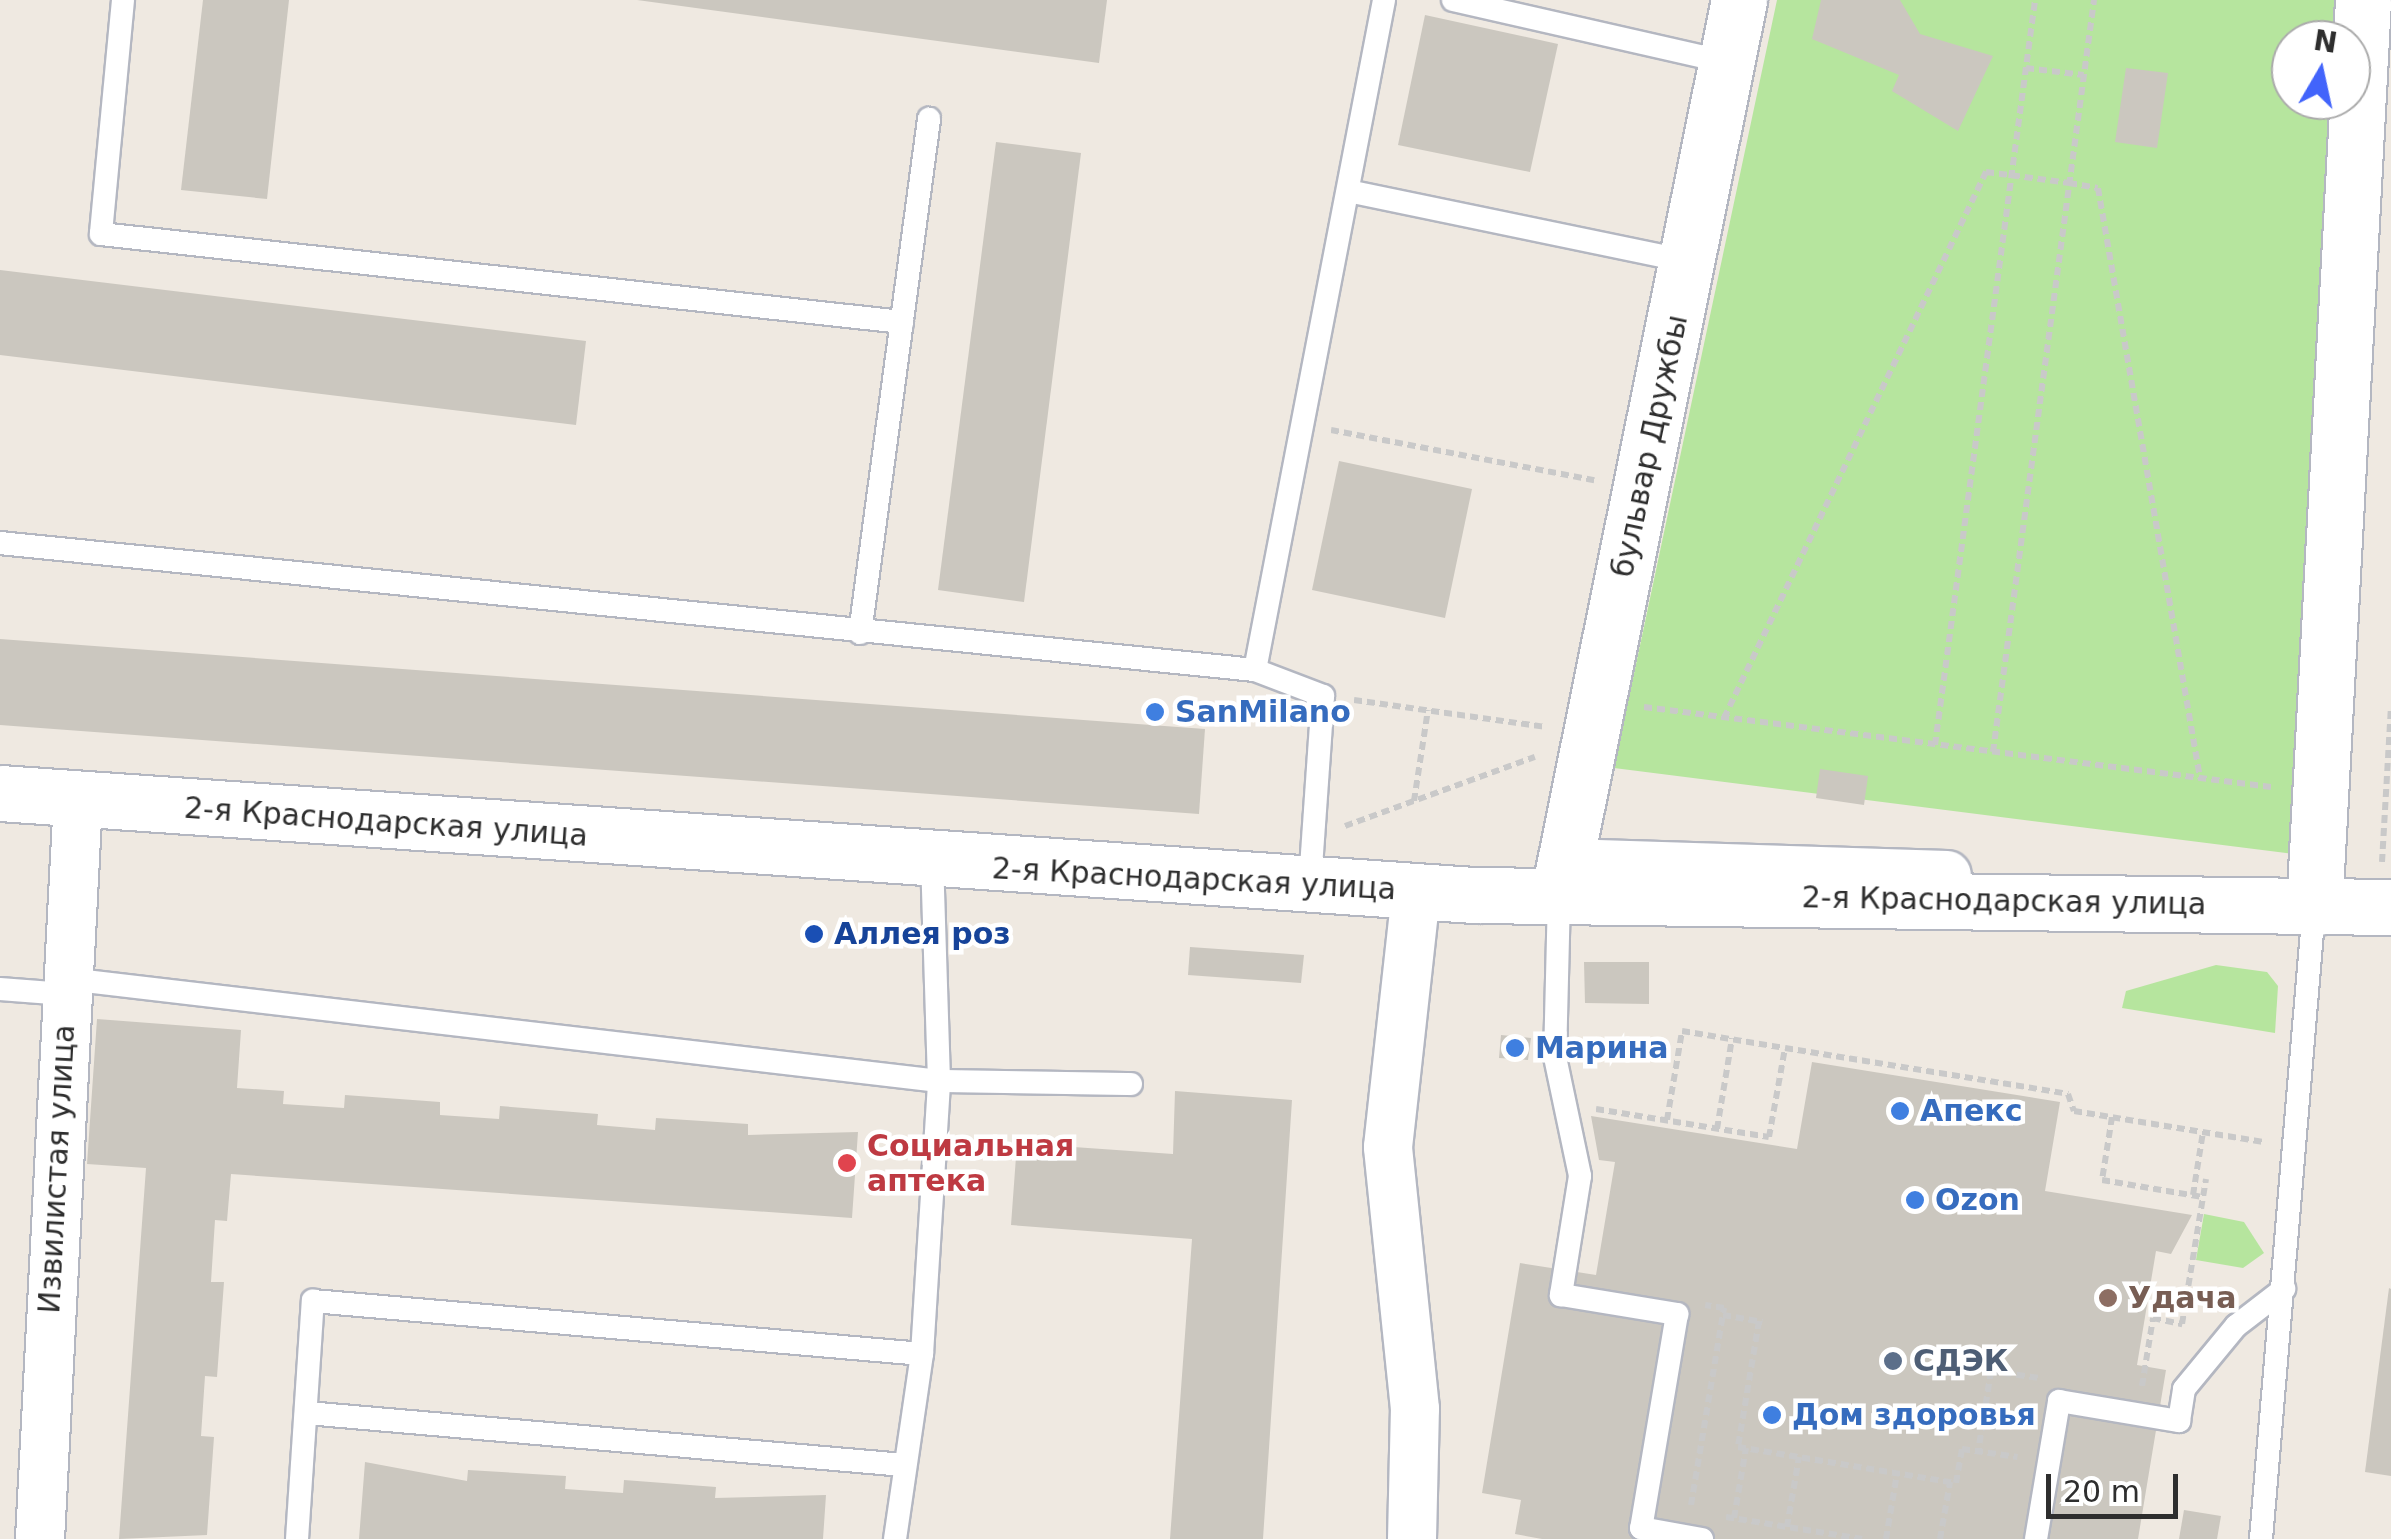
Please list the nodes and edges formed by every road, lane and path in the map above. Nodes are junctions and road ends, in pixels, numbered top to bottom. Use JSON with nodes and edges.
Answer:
{"nodes":[{"id":1,"x":123,"y":0,"type":"edge"},
{"id":2,"x":1384,"y":0,"type":"edge"},
{"id":3,"x":1453,"y":0,"type":"edge"},
{"id":4,"x":1739,"y":0,"type":"edge"},
{"id":5,"x":2036,"y":0,"type":"edge"},
{"id":6,"x":2094,"y":0,"type":"edge"},
{"id":7,"x":2363,"y":0,"type":"edge"},
{"id":8,"x":1725,"y":62,"type":"junction"},
{"id":9,"x":2026,"y":68,"type":"junction"},
{"id":10,"x":2084,"y":75,"type":"junction"},
{"id":11,"x":929,"y":119,"type":"dead end"},
{"id":12,"x":2012,"y":176,"type":"junction"},
{"id":13,"x":2070,"y":183,"type":"junction"},
{"id":14,"x":1348,"y":191,"type":"junction"},
{"id":15,"x":1690,"y":262,"type":"junction"},
{"id":16,"x":902,"y":322,"type":"junction"},
{"id":17,"x":1298,"y":424,"type":"junction"},
{"id":18,"x":1595,"y":480,"type":"dead end"},
{"id":19,"x":0,"y":543,"type":"edge"},
{"id":20,"x":860,"y":633,"type":"junction"},
{"id":21,"x":1254,"y":670,"type":"junction"},
{"id":22,"x":1323,"y":696,"type":"junction"},
{"id":23,"x":2391,"y":706,"type":"edge"},
{"id":24,"x":1428,"y":710,"type":"junction"},
{"id":25,"x":1724,"y":718,"type":"junction"},
{"id":26,"x":1579,"y":729,"type":"junction"},
{"id":27,"x":1935,"y":744,"type":"junction"},
{"id":28,"x":1994,"y":752,"type":"junction"},
{"id":29,"x":2200,"y":778,"type":"junction"},
{"id":30,"x":0,"y":793,"type":"edge"},
{"id":31,"x":2320,"y":794,"type":"junction"},
{"id":32,"x":78,"y":799,"type":"junction"},
{"id":33,"x":1414,"y":801,"type":"junction"},
{"id":34,"x":1310,"y":860,"type":"junction"},
{"id":35,"x":932,"y":864,"type":"junction"},
{"id":36,"x":1562,"y":878,"type":"junction"},
{"id":37,"x":1416,"y":892,"type":"junction"},
{"id":38,"x":2315,"y":897,"type":"junction"},
{"id":39,"x":2385,"y":907,"type":"edge"},
{"id":40,"x":66,"y":986,"type":"junction"},
{"id":41,"x":0,"y":989,"type":"edge"},
{"id":42,"x":1732,"y":1038,"type":"junction"},
{"id":43,"x":1784,"y":1048,"type":"junction"},
{"id":44,"x":940,"y":1081,"type":"junction"},
{"id":45,"x":1131,"y":1084,"type":"dead end"},
{"id":46,"x":1566,"y":1104,"type":"junction"},
{"id":47,"x":2112,"y":1116,"type":"junction"},
{"id":48,"x":1667,"y":1120,"type":"junction"},
{"id":49,"x":1717,"y":1129,"type":"junction"},
{"id":50,"x":2203,"y":1132,"type":"junction"},
{"id":51,"x":2297,"y":1147,"type":"junction"},
{"id":52,"x":2206,"y":1179,"type":"dead end"},
{"id":53,"x":2192,"y":1195,"type":"junction"},
{"id":54,"x":2203,"y":1197,"type":"junction"},
{"id":55,"x":2284,"y":1288,"type":"junction"},
{"id":56,"x":1722,"y":1315,"type":"dead end"},
{"id":57,"x":922,"y":1354,"type":"junction"},
{"id":58,"x":1962,"y":1365,"type":"dead end"},
{"id":59,"x":1991,"y":1371,"type":"junction"},
{"id":60,"x":2048,"y":1380,"type":"dead end"},
{"id":61,"x":2122,"y":1392,"type":"dead end"},
{"id":62,"x":307,"y":1413,"type":"junction"},
{"id":63,"x":1746,"y":1448,"type":"junction"},
{"id":64,"x":1978,"y":1452,"type":"junction"},
{"id":65,"x":1799,"y":1457,"type":"junction"},
{"id":66,"x":2021,"y":1458,"type":"dead end"},
{"id":67,"x":904,"y":1465,"type":"junction"},
{"id":68,"x":1897,"y":1473,"type":"junction"},
{"id":69,"x":1950,"y":1482,"type":"junction"},
{"id":70,"x":1734,"y":1518,"type":"dead end"},
{"id":71,"x":1787,"y":1527,"type":"dead end"},
{"id":72,"x":40,"y":1539,"type":"edge"},
{"id":73,"x":297,"y":1539,"type":"edge"},
{"id":74,"x":894,"y":1539,"type":"edge"},
{"id":75,"x":1412,"y":1539,"type":"edge"},
{"id":76,"x":1702,"y":1539,"type":"edge"},
{"id":77,"x":1886,"y":1539,"type":"edge"},
{"id":78,"x":1940,"y":1539,"type":"edge"},
{"id":79,"x":2036,"y":1539,"type":"edge"},
{"id":80,"x":2261,"y":1539,"type":"edge"}],
"edges":[{"from":1,"to":16,"type":"lane"},
{"from":2,"to":14,"type":"lane"},
{"from":3,"to":8,"type":"lane"},
{"from":4,"to":8,"type":"street","name":"бульвар Дружбы"},
{"from":5,"to":9,"type":"path"},
{"from":6,"to":10,"type":"path"},
{"from":7,"to":31,"type":"street"},
{"from":8,"to":15,"type":"street","name":"бульвар Дружбы"},
{"from":9,"to":10,"type":"path"},
{"from":9,"to":12,"type":"path"},
{"from":10,"to":13,"type":"path"},
{"from":11,"to":16,"type":"lane"},
{"from":12,"to":13,"type":"path"},
{"from":12,"to":25,"type":"path"},
{"from":12,"to":27,"type":"path"},
{"from":13,"to":28,"type":"path"},
{"from":13,"to":29,"type":"path"},
{"from":14,"to":15,"type":"lane"},
{"from":14,"to":17,"type":"lane"},
{"from":15,"to":26,"type":"street","name":"бульвар Дружбы"},
{"from":16,"to":20,"type":"lane"},
{"from":17,"to":18,"type":"path"},
{"from":17,"to":21,"type":"lane"},
{"from":19,"to":20,"type":"lane"},
{"from":20,"to":21,"type":"lane"},
{"from":21,"to":22,"type":"lane"},
{"from":22,"to":24,"type":"path"},
{"from":22,"to":34,"type":"lane"},
{"from":23,"to":39,"type":"path"},
{"from":24,"to":26,"type":"path"},
{"from":24,"to":33,"type":"path"},
{"from":25,"to":26,"type":"path"},
{"from":25,"to":27,"type":"path"},
{"from":26,"to":33,"type":"path"},
{"from":26,"to":36,"type":"street","name":"бульвар Дружбы"},
{"from":27,"to":28,"type":"path"},
{"from":28,"to":29,"type":"path"},
{"from":29,"to":31,"type":"path"},
{"from":30,"to":32,"type":"street","name":"2-я Краснодарская улица"},
{"from":31,"to":38,"type":"street"},
{"from":32,"to":35,"type":"street","name":"2-я Краснодарская улица"},
{"from":32,"to":40,"type":"street","name":"Извилистая улица"},
{"from":33,"to":34,"type":"path"},
{"from":34,"to":35,"type":"street","name":"2-я Краснодарская улица"},
{"from":34,"to":37,"type":"street","name":"2-я Краснодарская улица"},
{"from":35,"to":44,"type":"lane"},
{"from":36,"to":37,"type":"street","name":"2-я Краснодарская улица"},
{"from":36,"to":38,"type":"street","name":"2-я Краснодарская улица"},
{"from":36,"to":46,"type":"lane"},
{"from":37,"to":75,"type":"street"},
{"from":38,"to":39,"type":"street","name":"2-я Краснодарская улица"},
{"from":38,"to":51,"type":"lane"},
{"from":40,"to":41,"type":"lane"},
{"from":40,"to":44,"type":"lane"},
{"from":40,"to":72,"type":"street","name":"Извилистая улица"},
{"from":42,"to":43,"type":"path"},
{"from":42,"to":48,"type":"path"},
{"from":42,"to":49,"type":"path"},
{"from":43,"to":47,"type":"path"},
{"from":43,"to":49,"type":"path"},
{"from":44,"to":45,"type":"lane"},
{"from":44,"to":57,"type":"lane"},
{"from":46,"to":48,"type":"path"},
{"from":46,"to":76,"type":"lane"},
{"from":47,"to":50,"type":"path"},
{"from":47,"to":53,"type":"path"},
{"from":48,"to":49,"type":"path"},
{"from":50,"to":51,"type":"path"},
{"from":50,"to":53,"type":"path"},
{"from":51,"to":55,"type":"lane"},
{"from":52,"to":54,"type":"path"},
{"from":53,"to":54,"type":"path"},
{"from":54,"to":61,"type":"path"},
{"from":55,"to":79,"type":"lane"},
{"from":55,"to":80,"type":"lane"},
{"from":56,"to":63,"type":"path"},
{"from":57,"to":62,"type":"lane"},
{"from":57,"to":67,"type":"lane"},
{"from":58,"to":59,"type":"path"},
{"from":59,"to":60,"type":"path"},
{"from":59,"to":64,"type":"path"},
{"from":62,"to":67,"type":"lane"},
{"from":62,"to":73,"type":"lane"},
{"from":63,"to":65,"type":"path"},
{"from":63,"to":70,"type":"path"},
{"from":64,"to":66,"type":"path"},
{"from":64,"to":69,"type":"path"},
{"from":65,"to":68,"type":"path"},
{"from":65,"to":71,"type":"path"},
{"from":67,"to":74,"type":"lane"},
{"from":68,"to":69,"type":"path"},
{"from":68,"to":77,"type":"path"},
{"from":69,"to":78,"type":"path"}]}
